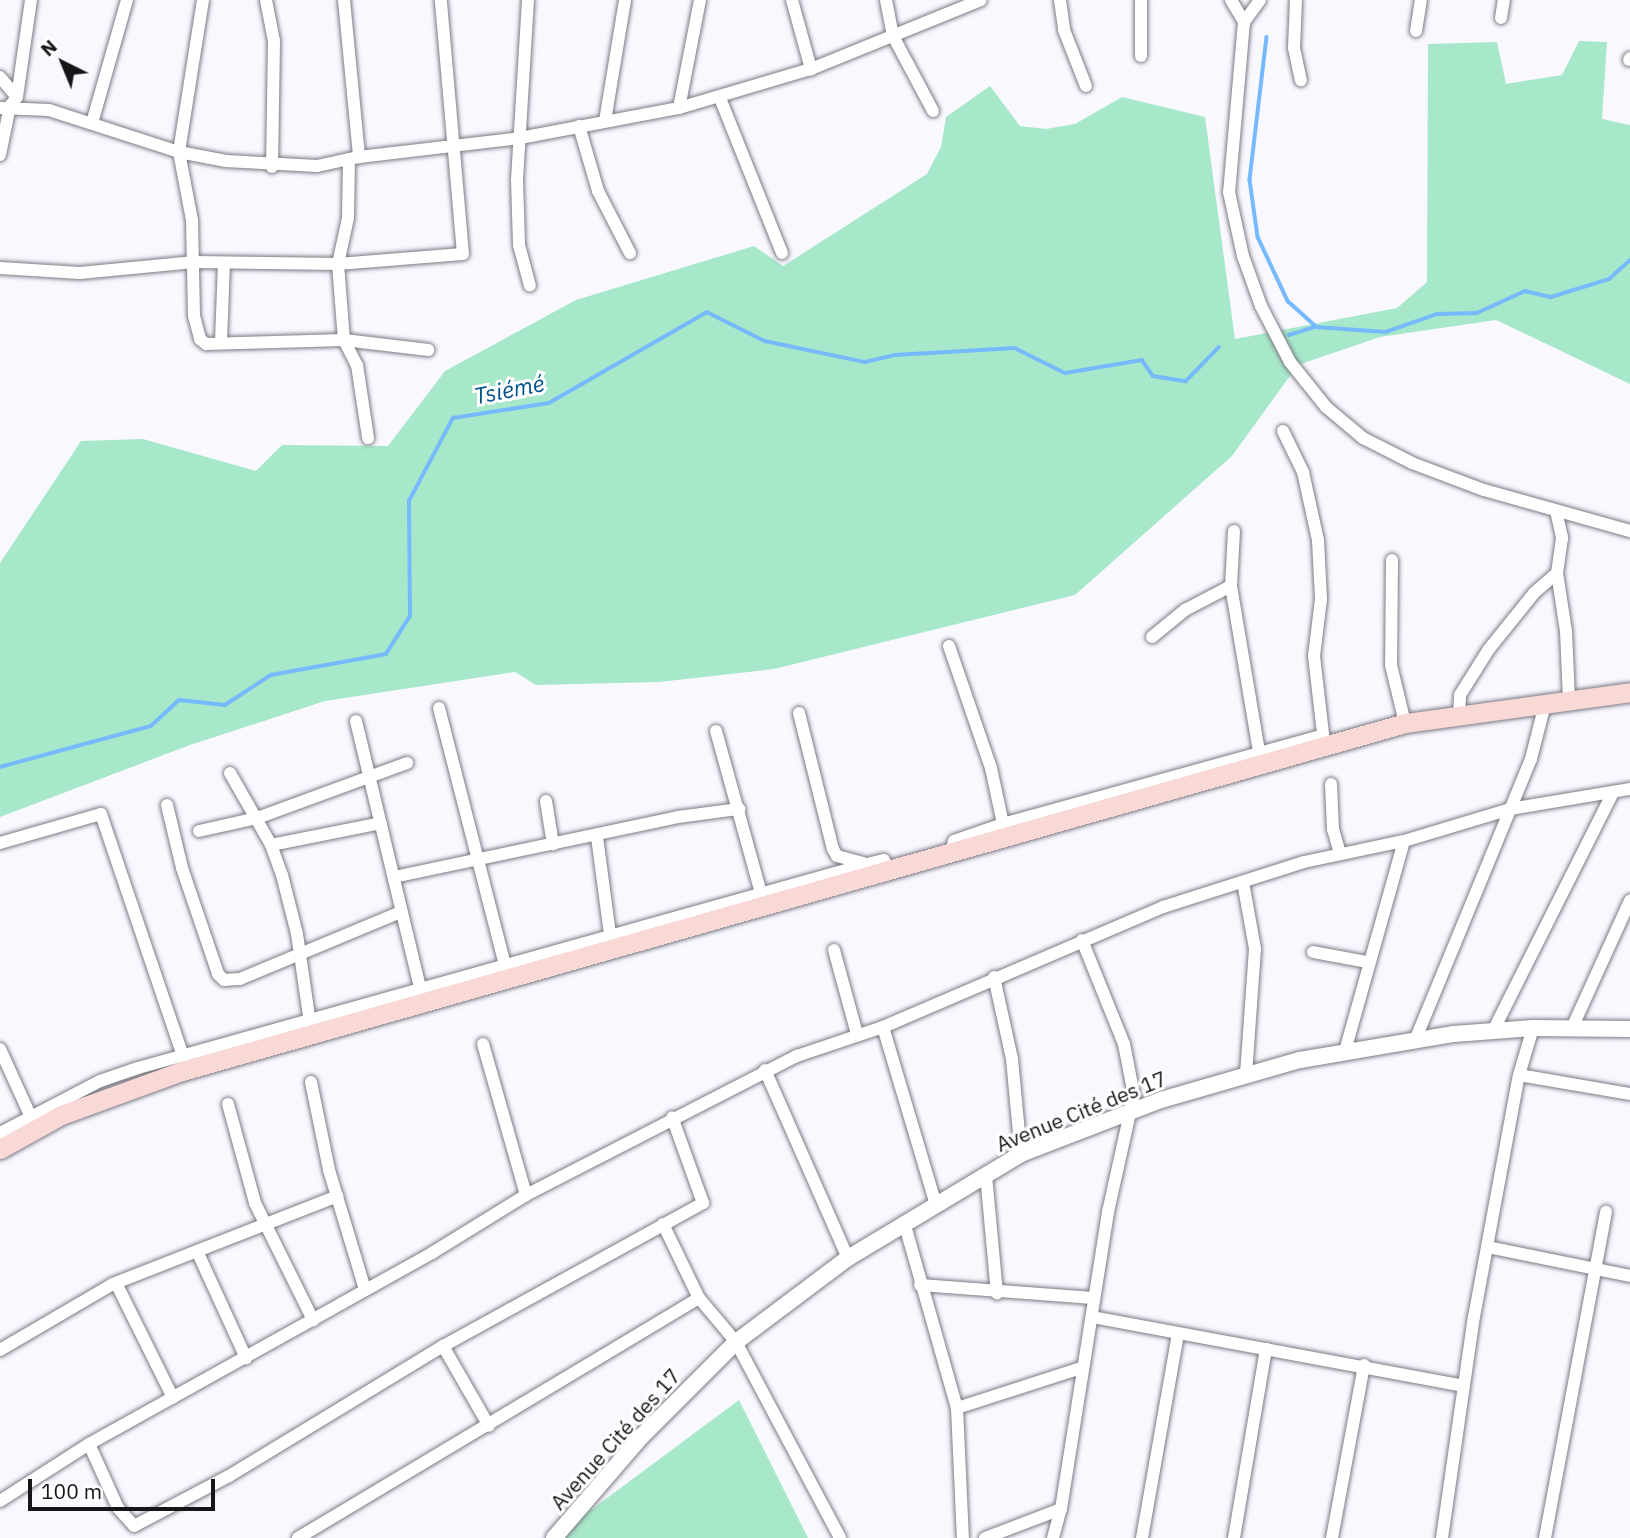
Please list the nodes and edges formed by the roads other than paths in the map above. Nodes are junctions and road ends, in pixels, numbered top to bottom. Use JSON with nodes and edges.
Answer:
{"nodes":[{"id":1,"x":31,"y":0,"type":"edge"},
{"id":2,"x":127,"y":0,"type":"edge"},
{"id":3,"x":203,"y":0,"type":"edge"},
{"id":4,"x":266,"y":0,"type":"edge"},
{"id":5,"x":344,"y":0,"type":"edge"},
{"id":6,"x":441,"y":0,"type":"edge"},
{"id":7,"x":528,"y":0,"type":"edge"},
{"id":8,"x":625,"y":0,"type":"edge"},
{"id":9,"x":700,"y":0,"type":"edge"},
{"id":10,"x":792,"y":0,"type":"edge"},
{"id":11,"x":886,"y":0,"type":"edge"},
{"id":12,"x":981,"y":0,"type":"edge"},
{"id":13,"x":1060,"y":0,"type":"edge"},
{"id":14,"x":1141,"y":0,"type":"edge"},
{"id":15,"x":1231,"y":0,"type":"edge"},
{"id":16,"x":1260,"y":0,"type":"edge"},
{"id":17,"x":1296,"y":0,"type":"edge"},
{"id":18,"x":1421,"y":0,"type":"edge"},
{"id":19,"x":1504,"y":0,"type":"edge"},
{"id":20,"x":1501,"y":18,"type":"dead end"},
{"id":21,"x":1244,"y":22,"type":"junction"},
{"id":22,"x":1416,"y":32,"type":"dead end"},
{"id":23,"x":893,"y":36,"type":"junction"},
{"id":24,"x":1141,"y":56,"type":"dead end"},
{"id":25,"x":811,"y":69,"type":"junction"},
{"id":26,"x":0,"y":77,"type":"edge"},
{"id":27,"x":1301,"y":80,"type":"dead end"},
{"id":28,"x":1086,"y":86,"type":"dead end"},
{"id":29,"x":720,"y":98,"type":"junction"},
{"id":30,"x":9,"y":103,"type":"edge"},
{"id":31,"x":679,"y":108,"type":"junction"},
{"id":32,"x":933,"y":111,"type":"dead end"},
{"id":33,"x":605,"y":121,"type":"junction"},
{"id":34,"x":92,"y":123,"type":"junction"},
{"id":35,"x":579,"y":126,"type":"junction"},
{"id":36,"x":520,"y":138,"type":"junction"},
{"id":37,"x":452,"y":145,"type":"junction"},
{"id":38,"x":179,"y":152,"type":"junction"},
{"id":39,"x":0,"y":155,"type":"edge"},
{"id":40,"x":354,"y":158,"type":"junction"},
{"id":41,"x":272,"y":167,"type":"junction"},
{"id":42,"x":630,"y":253,"type":"dead end"},
{"id":43,"x":782,"y":254,"type":"dead end"},
{"id":44,"x":194,"y":262,"type":"junction"},
{"id":45,"x":224,"y":264,"type":"junction"},
{"id":46,"x":338,"y":264,"type":"junction"},
{"id":47,"x":0,"y":268,"type":"edge"},
{"id":48,"x":530,"y":286,"type":"dead end"},
{"id":49,"x":344,"y":340,"type":"junction"},
{"id":50,"x":220,"y":341,"type":"junction"},
{"id":51,"x":428,"y":350,"type":"dead end"},
{"id":52,"x":1283,"y":431,"type":"dead end"},
{"id":53,"x":368,"y":438,"type":"dead end"},
{"id":54,"x":1556,"y":511,"type":"junction"},
{"id":55,"x":1234,"y":531,"type":"dead end"},
{"id":56,"x":1630,"y":531,"type":"edge"},
{"id":57,"x":1392,"y":559,"type":"dead end"},
{"id":58,"x":1557,"y":573,"type":"junction"},
{"id":59,"x":1231,"y":586,"type":"junction"},
{"id":60,"x":1152,"y":637,"type":"dead end"},
{"id":61,"x":949,"y":646,"type":"dead end"},
{"id":62,"x":1630,"y":692,"type":"edge"},
{"id":63,"x":1569,"y":700,"type":"junction"},
{"id":64,"x":1545,"y":704,"type":"junction"},
{"id":65,"x":439,"y":708,"type":"dead end"},
{"id":66,"x":799,"y":713,"type":"dead end"},
{"id":67,"x":1459,"y":716,"type":"junction"},
{"id":68,"x":356,"y":721,"type":"dead end"},
{"id":69,"x":1405,"y":723,"type":"junction"},
{"id":70,"x":716,"y":731,"type":"dead end"},
{"id":71,"x":1325,"y":742,"type":"junction"},
{"id":72,"x":1259,"y":752,"type":"junction"},
{"id":73,"x":407,"y":763,"type":"dead end"},
{"id":74,"x":230,"y":773,"type":"dead end"},
{"id":75,"x":369,"y":778,"type":"junction"},
{"id":76,"x":1331,"y":784,"type":"dead end"},
{"id":77,"x":1630,"y":789,"type":"edge"},
{"id":78,"x":1612,"y":794,"type":"junction"},
{"id":79,"x":546,"y":801,"type":"dead end"},
{"id":80,"x":167,"y":805,"type":"dead end"},
{"id":81,"x":739,"y":809,"type":"junction"},
{"id":82,"x":1510,"y":810,"type":"junction"},
{"id":83,"x":257,"y":818,"type":"junction"},
{"id":84,"x":381,"y":823,"type":"junction"},
{"id":85,"x":1003,"y":824,"type":"junction"},
{"id":86,"x":198,"y":831,"type":"dead end"},
{"id":87,"x":597,"y":837,"type":"junction"},
{"id":88,"x":1404,"y":841,"type":"junction"},
{"id":89,"x":0,"y":843,"type":"edge"},
{"id":90,"x":554,"y":844,"type":"junction"},
{"id":91,"x":271,"y":845,"type":"junction"},
{"id":92,"x":951,"y":853,"type":"junction"},
{"id":93,"x":1339,"y":853,"type":"junction"},
{"id":94,"x":480,"y":857,"type":"junction"},
{"id":95,"x":867,"y":864,"type":"junction"},
{"id":96,"x":889,"y":872,"type":"junction"},
{"id":97,"x":394,"y":877,"type":"junction"},
{"id":98,"x":1242,"y":882,"type":"junction"},
{"id":99,"x":763,"y":899,"type":"junction"},
{"id":100,"x":1630,"y":901,"type":"edge"},
{"id":101,"x":401,"y":912,"type":"junction"},
{"id":102,"x":1082,"y":940,"type":"junction"},
{"id":103,"x":611,"y":944,"type":"junction"},
{"id":104,"x":834,"y":950,"type":"dead end"},
{"id":105,"x":300,"y":952,"type":"junction"},
{"id":106,"x":1313,"y":952,"type":"dead end"},
{"id":107,"x":1367,"y":962,"type":"junction"},
{"id":108,"x":507,"y":973,"type":"junction"},
{"id":109,"x":994,"y":977,"type":"junction"},
{"id":110,"x":423,"y":997,"type":"junction"},
{"id":111,"x":883,"y":1027,"type":"junction"},
{"id":112,"x":1533,"y":1028,"type":"junction"},
{"id":113,"x":1572,"y":1028,"type":"junction"},
{"id":114,"x":311,"y":1029,"type":"junction"},
{"id":115,"x":1630,"y":1029,"type":"edge"},
{"id":116,"x":1493,"y":1031,"type":"junction"},
{"id":117,"x":857,"y":1034,"type":"junction"},
{"id":118,"x":1416,"y":1038,"type":"junction"},
{"id":119,"x":483,"y":1044,"type":"dead end"},
{"id":120,"x":0,"y":1049,"type":"edge"},
{"id":121,"x":1345,"y":1051,"type":"junction"},
{"id":122,"x":183,"y":1056,"type":"junction"},
{"id":123,"x":765,"y":1070,"type":"junction"},
{"id":124,"x":1246,"y":1074,"type":"junction"},
{"id":125,"x":1520,"y":1075,"type":"junction"},
{"id":126,"x":311,"y":1082,"type":"dead end"},
{"id":127,"x":1630,"y":1094,"type":"edge"},
{"id":128,"x":228,"y":1104,"type":"dead end"},
{"id":129,"x":1129,"y":1110,"type":"junction"},
{"id":130,"x":30,"y":1115,"type":"junction"},
{"id":131,"x":672,"y":1117,"type":"junction"},
{"id":132,"x":0,"y":1133,"type":"edge"},
{"id":133,"x":0,"y":1149,"type":"edge"},
{"id":134,"x":1021,"y":1154,"type":"junction"},
{"id":135,"x":986,"y":1175,"type":"junction"},
{"id":136,"x":526,"y":1195,"type":"junction"},
{"id":137,"x":337,"y":1196,"type":"junction"},
{"id":138,"x":936,"y":1205,"type":"junction"},
{"id":139,"x":1606,"y":1212,"type":"dead end"},
{"id":140,"x":904,"y":1222,"type":"junction"},
{"id":141,"x":267,"y":1224,"type":"junction"},
{"id":142,"x":663,"y":1224,"type":"junction"},
{"id":143,"x":1488,"y":1247,"type":"junction"},
{"id":144,"x":197,"y":1251,"type":"junction"},
{"id":145,"x":848,"y":1258,"type":"junction"},
{"id":146,"x":1595,"y":1269,"type":"junction"},
{"id":147,"x":1630,"y":1276,"type":"edge"},
{"id":148,"x":116,"y":1283,"type":"junction"},
{"id":149,"x":920,"y":1284,"type":"junction"},
{"id":150,"x":365,"y":1289,"type":"junction"},
{"id":151,"x":997,"y":1293,"type":"junction"},
{"id":152,"x":699,"y":1298,"type":"junction"},
{"id":153,"x":1094,"y":1298,"type":"junction"},
{"id":154,"x":1092,"y":1317,"type":"junction"},
{"id":155,"x":313,"y":1320,"type":"junction"},
{"id":156,"x":1178,"y":1334,"type":"junction"},
{"id":157,"x":736,"y":1342,"type":"junction"},
{"id":158,"x":443,"y":1346,"type":"junction"},
{"id":159,"x":1266,"y":1349,"type":"junction"},
{"id":160,"x":0,"y":1350,"type":"edge"},
{"id":161,"x":246,"y":1358,"type":"junction"},
{"id":162,"x":1364,"y":1365,"type":"junction"},
{"id":163,"x":1081,"y":1368,"type":"junction"},
{"id":164,"x":1464,"y":1386,"type":"junction"},
{"id":165,"x":173,"y":1398,"type":"junction"},
{"id":166,"x":957,"y":1408,"type":"junction"},
{"id":167,"x":489,"y":1426,"type":"junction"},
{"id":168,"x":89,"y":1444,"type":"junction"},
{"id":169,"x":0,"y":1500,"type":"edge"},
{"id":170,"x":1061,"y":1509,"type":"junction"},
{"id":171,"x":298,"y":1538,"type":"edge"},
{"id":172,"x":554,"y":1538,"type":"edge"},
{"id":173,"x":840,"y":1538,"type":"edge"},
{"id":174,"x":962,"y":1538,"type":"edge"},
{"id":175,"x":985,"y":1538,"type":"edge"},
{"id":176,"x":1052,"y":1538,"type":"edge"},
{"id":177,"x":1142,"y":1538,"type":"edge"},
{"id":178,"x":1234,"y":1538,"type":"edge"},
{"id":179,"x":1332,"y":1538,"type":"edge"},
{"id":180,"x":1442,"y":1538,"type":"edge"},
{"id":181,"x":1545,"y":1538,"type":"edge"}],
"edges":[{"from":1,"to":30,"type":"street"},
{"from":2,"to":34,"type":"street"},
{"from":3,"to":38,"type":"street"},
{"from":4,"to":41,"type":"street"},
{"from":5,"to":40,"type":"street"},
{"from":6,"to":37,"type":"street"},
{"from":7,"to":36,"type":"street"},
{"from":8,"to":33,"type":"street"},
{"from":9,"to":31,"type":"street"},
{"from":10,"to":25,"type":"street"},
{"from":11,"to":23,"type":"street"},
{"from":12,"to":23,"type":"street"},
{"from":13,"to":28,"type":"street"},
{"from":14,"to":24,"type":"street"},
{"from":15,"to":21,"type":"street"},
{"from":16,"to":21,"type":"street"},
{"from":17,"to":27,"type":"street"},
{"from":18,"to":22,"type":"street"},
{"from":19,"to":20,"type":"street"},
{"from":21,"to":54,"type":"street"},
{"from":23,"to":25,"type":"street"},
{"from":23,"to":32,"type":"street"},
{"from":25,"to":29,"type":"street"},
{"from":26,"to":30,"type":"street"},
{"from":29,"to":31,"type":"street"},
{"from":29,"to":43,"type":"street"},
{"from":30,"to":34,"type":"street"},
{"from":30,"to":39,"type":"street"},
{"from":31,"to":33,"type":"street"},
{"from":33,"to":35,"type":"street"},
{"from":34,"to":38,"type":"street"},
{"from":35,"to":36,"type":"street"},
{"from":35,"to":42,"type":"street"},
{"from":36,"to":37,"type":"street"},
{"from":36,"to":48,"type":"street"},
{"from":37,"to":40,"type":"street"},
{"from":37,"to":46,"type":"street"},
{"from":38,"to":41,"type":"street"},
{"from":38,"to":44,"type":"street"},
{"from":40,"to":41,"type":"street"},
{"from":40,"to":46,"type":"street"},
{"from":44,"to":45,"type":"street"},
{"from":44,"to":47,"type":"street"},
{"from":44,"to":50,"type":"street"},
{"from":45,"to":46,"type":"street"},
{"from":45,"to":50,"type":"street"},
{"from":46,"to":49,"type":"street"},
{"from":49,"to":50,"type":"street"},
{"from":49,"to":51,"type":"street"},
{"from":49,"to":53,"type":"street"},
{"from":52,"to":71,"type":"street"},
{"from":54,"to":56,"type":"street"},
{"from":54,"to":58,"type":"street"},
{"from":55,"to":59,"type":"street"},
{"from":57,"to":69,"type":"street"},
{"from":58,"to":63,"type":"street"},
{"from":58,"to":67,"type":"street"},
{"from":59,"to":60,"type":"street"},
{"from":59,"to":72,"type":"street"},
{"from":61,"to":85,"type":"street"},
{"from":62,"to":63,"type":"main road"},
{"from":63,"to":64,"type":"main road"},
{"from":64,"to":67,"type":"main road"},
{"from":64,"to":82,"type":"street"},
{"from":65,"to":94,"type":"street"},
{"from":66,"to":95,"type":"street"},
{"from":67,"to":69,"type":"main road"},
{"from":68,"to":75,"type":"street"},
{"from":69,"to":71,"type":"main road"},
{"from":70,"to":81,"type":"street"},
{"from":71,"to":72,"type":"street"},
{"from":71,"to":92,"type":"main road"},
{"from":72,"to":85,"type":"street"},
{"from":73,"to":75,"type":"street"},
{"from":74,"to":83,"type":"street"},
{"from":75,"to":83,"type":"street"},
{"from":75,"to":84,"type":"street"},
{"from":76,"to":93,"type":"street"},
{"from":77,"to":78,"type":"street"},
{"from":78,"to":82,"type":"street"},
{"from":78,"to":116,"type":"street"},
{"from":79,"to":90,"type":"street"},
{"from":80,"to":105,"type":"street"},
{"from":81,"to":87,"type":"street"},
{"from":81,"to":99,"type":"street"},
{"from":82,"to":88,"type":"street"},
{"from":82,"to":118,"type":"street"},
{"from":83,"to":86,"type":"street"},
{"from":83,"to":91,"type":"street"},
{"from":84,"to":91,"type":"street"},
{"from":84,"to":97,"type":"street"},
{"from":85,"to":92,"type":"street"},
{"from":87,"to":90,"type":"street"},
{"from":87,"to":103,"type":"street"},
{"from":88,"to":93,"type":"street"},
{"from":88,"to":107,"type":"street"},
{"from":89,"to":122,"type":"street"},
{"from":90,"to":94,"type":"street"},
{"from":91,"to":105,"type":"street"},
{"from":92,"to":96,"type":"main road"},
{"from":93,"to":98,"type":"street"},
{"from":94,"to":97,"type":"street"},
{"from":94,"to":108,"type":"street"},
{"from":95,"to":96,"type":"street"},
{"from":95,"to":99,"type":"street"},
{"from":96,"to":99,"type":"main road"},
{"from":97,"to":101,"type":"street"},
{"from":98,"to":102,"type":"street"},
{"from":98,"to":124,"type":"street"},
{"from":99,"to":103,"type":"main road"},
{"from":100,"to":113,"type":"street"},
{"from":101,"to":105,"type":"street"},
{"from":101,"to":110,"type":"street"},
{"from":102,"to":109,"type":"street"},
{"from":102,"to":129,"type":"street"},
{"from":103,"to":108,"type":"main road"},
{"from":104,"to":117,"type":"street"},
{"from":105,"to":114,"type":"street"},
{"from":106,"to":107,"type":"street"},
{"from":107,"to":121,"type":"street"},
{"from":108,"to":110,"type":"main road"},
{"from":109,"to":111,"type":"street"},
{"from":109,"to":134,"type":"street"},
{"from":110,"to":114,"type":"main road"},
{"from":111,"to":117,"type":"street"},
{"from":111,"to":138,"type":"street"},
{"from":112,"to":113,"type":"street","name":"Avenue Cité des 17"},
{"from":112,"to":116,"type":"street","name":"Avenue Cité des 17"},
{"from":112,"to":125,"type":"street"},
{"from":113,"to":115,"type":"street","name":"Avenue Cité des 17"},
{"from":114,"to":122,"type":"street"},
{"from":114,"to":133,"type":"main road"},
{"from":116,"to":118,"type":"street","name":"Avenue Cité des 17"},
{"from":117,"to":123,"type":"street"},
{"from":118,"to":121,"type":"street","name":"Avenue Cité des 17"},
{"from":119,"to":136,"type":"street"},
{"from":120,"to":130,"type":"street"},
{"from":121,"to":124,"type":"street","name":"Avenue Cité des 17"},
{"from":122,"to":130,"type":"street"},
{"from":123,"to":131,"type":"street"},
{"from":123,"to":145,"type":"street"},
{"from":124,"to":129,"type":"street","name":"Avenue Cité des 17"},
{"from":125,"to":127,"type":"street"},
{"from":125,"to":143,"type":"street"},
{"from":126,"to":137,"type":"street"},
{"from":128,"to":141,"type":"street"},
{"from":129,"to":134,"type":"street","name":"Avenue Cité des 17"},
{"from":129,"to":153,"type":"street"},
{"from":130,"to":132,"type":"street"},
{"from":131,"to":136,"type":"street"},
{"from":131,"to":142,"type":"street"},
{"from":134,"to":135,"type":"street","name":"Avenue Cité des 17"},
{"from":135,"to":138,"type":"street","name":"Avenue Cité des 17"},
{"from":135,"to":151,"type":"street"},
{"from":136,"to":150,"type":"street"},
{"from":137,"to":141,"type":"street"},
{"from":137,"to":150,"type":"street"},
{"from":138,"to":140,"type":"street","name":"Avenue Cité des 17"},
{"from":139,"to":146,"type":"street"},
{"from":140,"to":145,"type":"street","name":"Avenue Cité des 17"},
{"from":140,"to":149,"type":"street"},
{"from":141,"to":144,"type":"street"},
{"from":141,"to":155,"type":"street"},
{"from":142,"to":152,"type":"street"},
{"from":142,"to":158,"type":"street"},
{"from":143,"to":146,"type":"street"},
{"from":143,"to":164,"type":"street"},
{"from":144,"to":148,"type":"street"},
{"from":144,"to":161,"type":"street"},
{"from":145,"to":157,"type":"street","name":"Avenue Cité des 17"},
{"from":146,"to":147,"type":"street"},
{"from":146,"to":181,"type":"street"},
{"from":148,"to":160,"type":"street"},
{"from":148,"to":165,"type":"street"},
{"from":149,"to":151,"type":"street"},
{"from":149,"to":166,"type":"street"},
{"from":150,"to":155,"type":"street"},
{"from":151,"to":153,"type":"street"},
{"from":152,"to":157,"type":"street"},
{"from":152,"to":167,"type":"street"},
{"from":153,"to":154,"type":"street"},
{"from":154,"to":156,"type":"street"},
{"from":154,"to":163,"type":"street"},
{"from":155,"to":161,"type":"street"},
{"from":156,"to":159,"type":"street"},
{"from":156,"to":177,"type":"street"},
{"from":157,"to":172,"type":"street","name":"Avenue Cité des 17"},
{"from":157,"to":173,"type":"street"},
{"from":158,"to":167,"type":"street"},
{"from":158,"to":168,"type":"street"},
{"from":159,"to":162,"type":"street"},
{"from":159,"to":178,"type":"street"},
{"from":161,"to":165,"type":"street"},
{"from":162,"to":164,"type":"street"},
{"from":162,"to":179,"type":"street"},
{"from":163,"to":166,"type":"street"},
{"from":163,"to":170,"type":"street"},
{"from":164,"to":180,"type":"street"},
{"from":165,"to":168,"type":"street"},
{"from":166,"to":174,"type":"street"},
{"from":167,"to":171,"type":"street"},
{"from":168,"to":169,"type":"street"},
{"from":170,"to":175,"type":"street"},
{"from":170,"to":176,"type":"street"}]}
